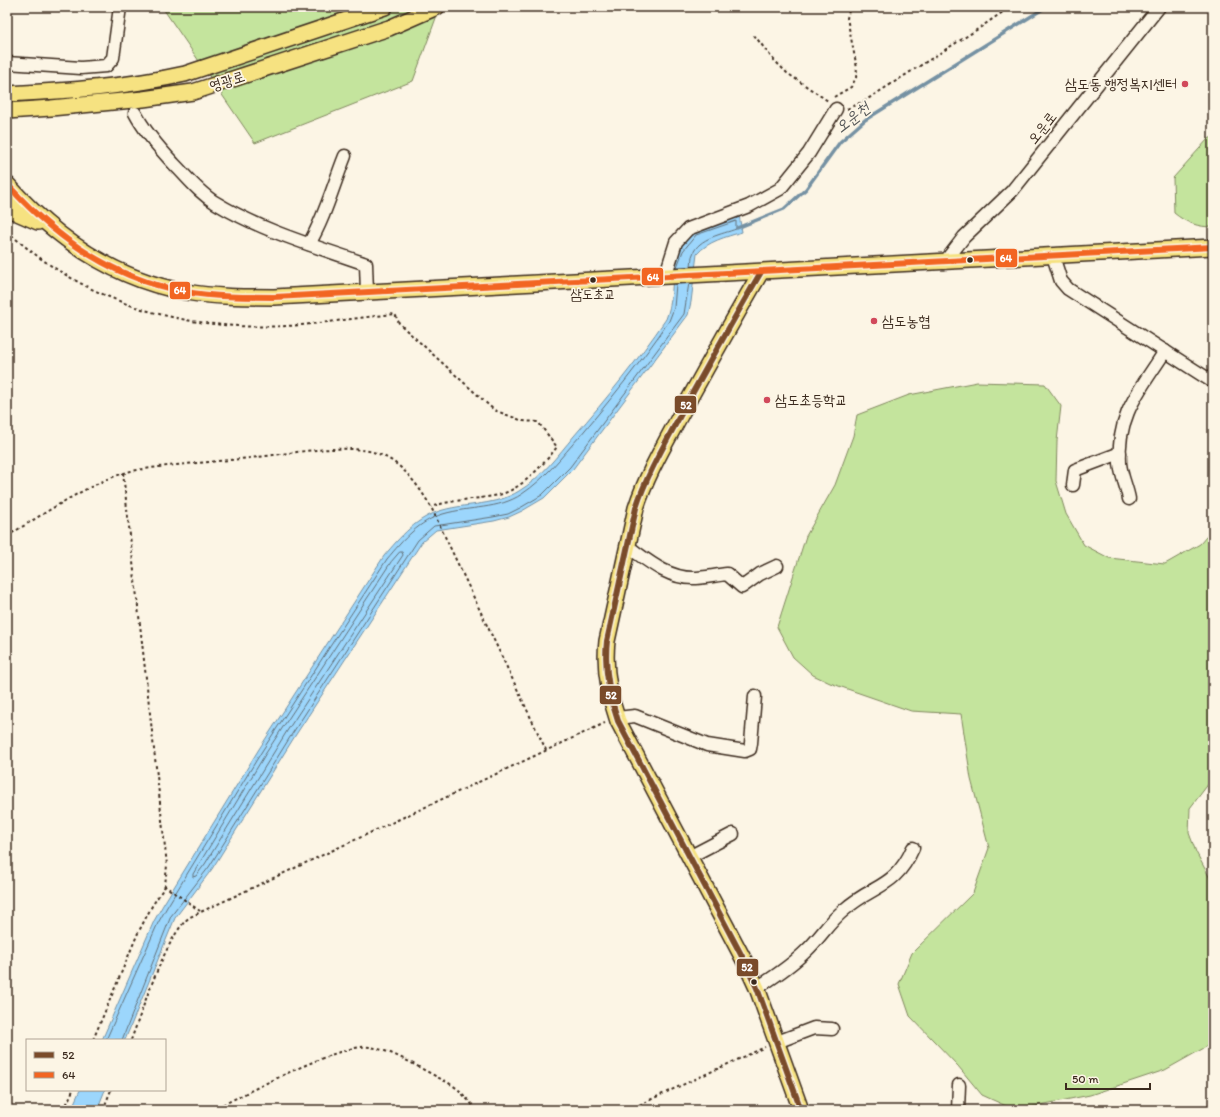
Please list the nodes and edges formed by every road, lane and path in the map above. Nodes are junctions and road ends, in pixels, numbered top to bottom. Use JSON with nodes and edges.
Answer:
{"nodes":[{"id":1,"x":120,"y":7,"type":"edge"},
{"id":2,"x":385,"y":7,"type":"edge"},
{"id":3,"x":437,"y":7,"type":"edge"},
{"id":4,"x":850,"y":7,"type":"edge"},
{"id":5,"x":1010,"y":7,"type":"edge"},
{"id":6,"x":1159,"y":7,"type":"edge"},
{"id":7,"x":754,"y":35,"type":"dead end"},
{"id":8,"x":7,"y":63,"type":"edge"},
{"id":9,"x":7,"y":94,"type":"edge"},
{"id":10,"x":832,"y":105,"type":"junction"},
{"id":11,"x":7,"y":111,"type":"edge"},
{"id":12,"x":135,"y":113,"type":"dead end"},
{"id":13,"x":345,"y":156,"type":"dead end"},
{"id":14,"x":7,"y":184,"type":"edge"},
{"id":15,"x":7,"y":205,"type":"edge"},
{"id":16,"x":51,"y":227,"type":"junction"},
{"id":17,"x":7,"y":231,"type":"edge"},
{"id":18,"x":309,"y":244,"type":"junction"},
{"id":19,"x":1213,"y":247,"type":"edge"},
{"id":20,"x":1053,"y":256,"type":"junction"},
{"id":21,"x":944,"y":263,"type":"junction"},
{"id":22,"x":761,"y":272,"type":"junction"},
{"id":23,"x":665,"y":276,"type":"junction"},
{"id":24,"x":366,"y":292,"type":"junction"},
{"id":25,"x":1165,"y":351,"type":"junction"},
{"id":26,"x":1213,"y":382,"type":"edge"},
{"id":27,"x":1120,"y":453,"type":"junction"},
{"id":28,"x":123,"y":473,"type":"junction"},
{"id":29,"x":1073,"y":485,"type":"dead end"},
{"id":30,"x":1129,"y":499,"type":"dead end"},
{"id":31,"x":431,"y":507,"type":"junction"},
{"id":32,"x":7,"y":536,"type":"edge"},
{"id":33,"x":627,"y":546,"type":"junction"},
{"id":34,"x":777,"y":566,"type":"dead end"},
{"id":35,"x":755,"y":696,"type":"dead end"},
{"id":36,"x":617,"y":718,"type":"junction"},
{"id":37,"x":546,"y":750,"type":"junction"},
{"id":38,"x":733,"y":834,"type":"dead end"},
{"id":39,"x":913,"y":848,"type":"dead end"},
{"id":40,"x":689,"y":857,"type":"junction"},
{"id":41,"x":165,"y":886,"type":"junction"},
{"id":42,"x":200,"y":911,"type":"junction"},
{"id":43,"x":757,"y":988,"type":"junction"},
{"id":44,"x":832,"y":1030,"type":"dead end"},
{"id":45,"x":93,"y":1039,"type":"edge"},
{"id":46,"x":131,"y":1039,"type":"edge"},
{"id":47,"x":777,"y":1042,"type":"junction"},
{"id":48,"x":959,"y":1085,"type":"dead end"},
{"id":49,"x":72,"y":1091,"type":"edge"},
{"id":50,"x":111,"y":1091,"type":"edge"},
{"id":51,"x":64,"y":1110,"type":"edge"},
{"id":52,"x":103,"y":1110,"type":"edge"},
{"id":53,"x":212,"y":1110,"type":"edge"},
{"id":54,"x":477,"y":1110,"type":"edge"},
{"id":55,"x":628,"y":1110,"type":"edge"},
{"id":56,"x":801,"y":1110,"type":"edge"},
{"id":57,"x":958,"y":1110,"type":"edge"}],
"edges":[{"from":1,"to":8,"type":"street"},
{"from":2,"to":9,"type":"main road","name":"영광로"},
{"from":3,"to":11,"type":"main road","name":"영광로"},
{"from":4,"to":10,"type":"path"},
{"from":5,"to":10,"type":"path"},
{"from":6,"to":21,"type":"street","name":"오운로"},
{"from":7,"to":10,"type":"path"},
{"from":10,"to":23,"type":"street"},
{"from":12,"to":18,"type":"street"},
{"from":13,"to":18,"type":"street"},
{"from":14,"to":16,"type":"main road"},
{"from":15,"to":16,"type":"main road"},
{"from":16,"to":24,"type":"main road"},
{"from":17,"to":31,"type":"path"},
{"from":18,"to":24,"type":"street"},
{"from":19,"to":20,"type":"main road"},
{"from":20,"to":21,"type":"main road"},
{"from":20,"to":25,"type":"street"},
{"from":21,"to":22,"type":"main road"},
{"from":22,"to":23,"type":"main road"},
{"from":22,"to":33,"type":"main road"},
{"from":23,"to":24,"type":"main road"},
{"from":25,"to":26,"type":"street"},
{"from":25,"to":27,"type":"street"},
{"from":27,"to":29,"type":"street"},
{"from":27,"to":30,"type":"street"},
{"from":28,"to":31,"type":"path"},
{"from":28,"to":32,"type":"path"},
{"from":28,"to":41,"type":"path"},
{"from":31,"to":37,"type":"path"},
{"from":33,"to":34,"type":"street"},
{"from":33,"to":36,"type":"main road"},
{"from":35,"to":36,"type":"street"},
{"from":36,"to":37,"type":"path"},
{"from":36,"to":40,"type":"main road"},
{"from":37,"to":42,"type":"path"},
{"from":38,"to":40,"type":"street"},
{"from":39,"to":43,"type":"street"},
{"from":40,"to":43,"type":"main road"},
{"from":41,"to":42,"type":"path"},
{"from":41,"to":45,"type":"path"},
{"from":42,"to":46,"type":"path"},
{"from":43,"to":47,"type":"main road"},
{"from":44,"to":47,"type":"street"},
{"from":47,"to":55,"type":"path"},
{"from":47,"to":56,"type":"main road"},
{"from":48,"to":57,"type":"street"},
{"from":49,"to":51,"type":"path"},
{"from":50,"to":52,"type":"path"},
{"from":53,"to":54,"type":"path"}]}
